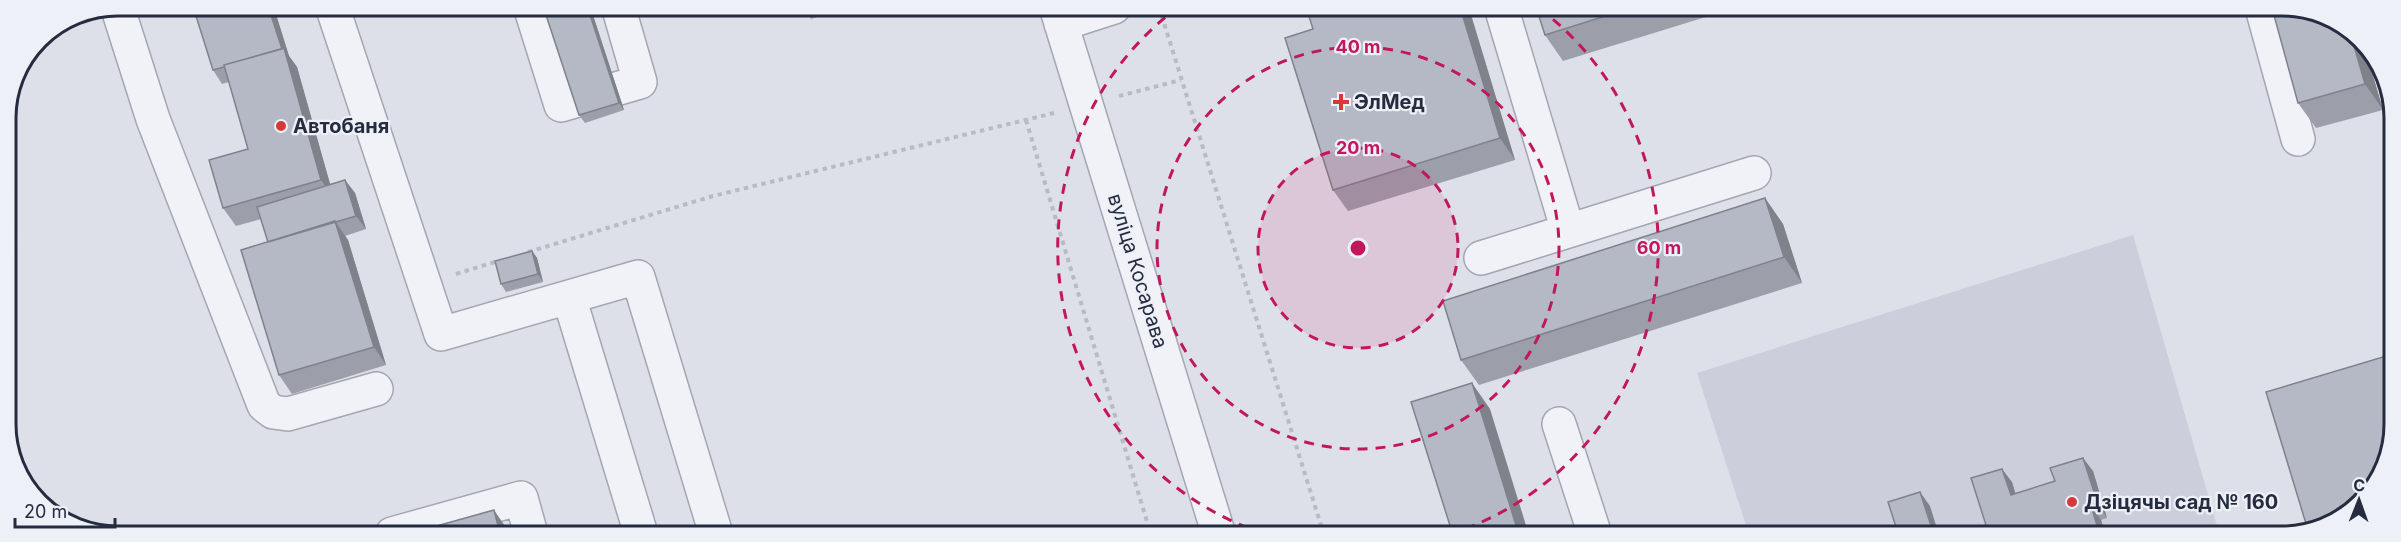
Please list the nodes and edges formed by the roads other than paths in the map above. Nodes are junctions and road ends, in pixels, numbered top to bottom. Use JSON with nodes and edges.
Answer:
{"nodes":[{"id":1,"x":120,"y":16,"type":"edge"},
{"id":2,"x":335,"y":16,"type":"edge"},
{"id":3,"x":542,"y":16,"type":"edge"},
{"id":4,"x":1059,"y":16,"type":"edge"},
{"id":5,"x":1504,"y":16,"type":"edge"},
{"id":6,"x":2264,"y":16,"type":"edge"},
{"id":7,"x":625,"y":30,"type":"edge"},
{"id":8,"x":564,"y":55,"type":"junction"},
{"id":9,"x":2298,"y":139,"type":"dead end"},
{"id":10,"x":1754,"y":173,"type":"dead end"},
{"id":11,"x":1568,"y":231,"type":"junction"},
{"id":12,"x":1481,"y":258,"type":"dead end"},
{"id":13,"x":570,"y":297,"type":"junction"},
{"id":14,"x":376,"y":389,"type":"dead end"},
{"id":15,"x":1559,"y":424,"type":"dead end"},
{"id":16,"x":1216,"y":525,"type":"edge"},
{"id":17,"x":1592,"y":525,"type":"edge"},
{"id":18,"x":421,"y":526,"type":"edge"},
{"id":19,"x":528,"y":526,"type":"edge"},
{"id":20,"x":638,"y":526,"type":"edge"},
{"id":21,"x":713,"y":526,"type":"edge"}],
"edges":[{"from":1,"to":14,"type":"street"},
{"from":2,"to":13,"type":"street"},
{"from":3,"to":8,"type":"street"},
{"from":4,"to":16,"type":"street","name":"вуліца Косарава"},
{"from":5,"to":11,"type":"street"},
{"from":6,"to":9,"type":"street"},
{"from":7,"to":8,"type":"street"},
{"from":7,"to":8,"type":"street"},
{"from":10,"to":11,"type":"street"},
{"from":11,"to":12,"type":"street"},
{"from":13,"to":20,"type":"street"},
{"from":13,"to":21,"type":"street"},
{"from":15,"to":17,"type":"street"},
{"from":18,"to":19,"type":"street"}]}
